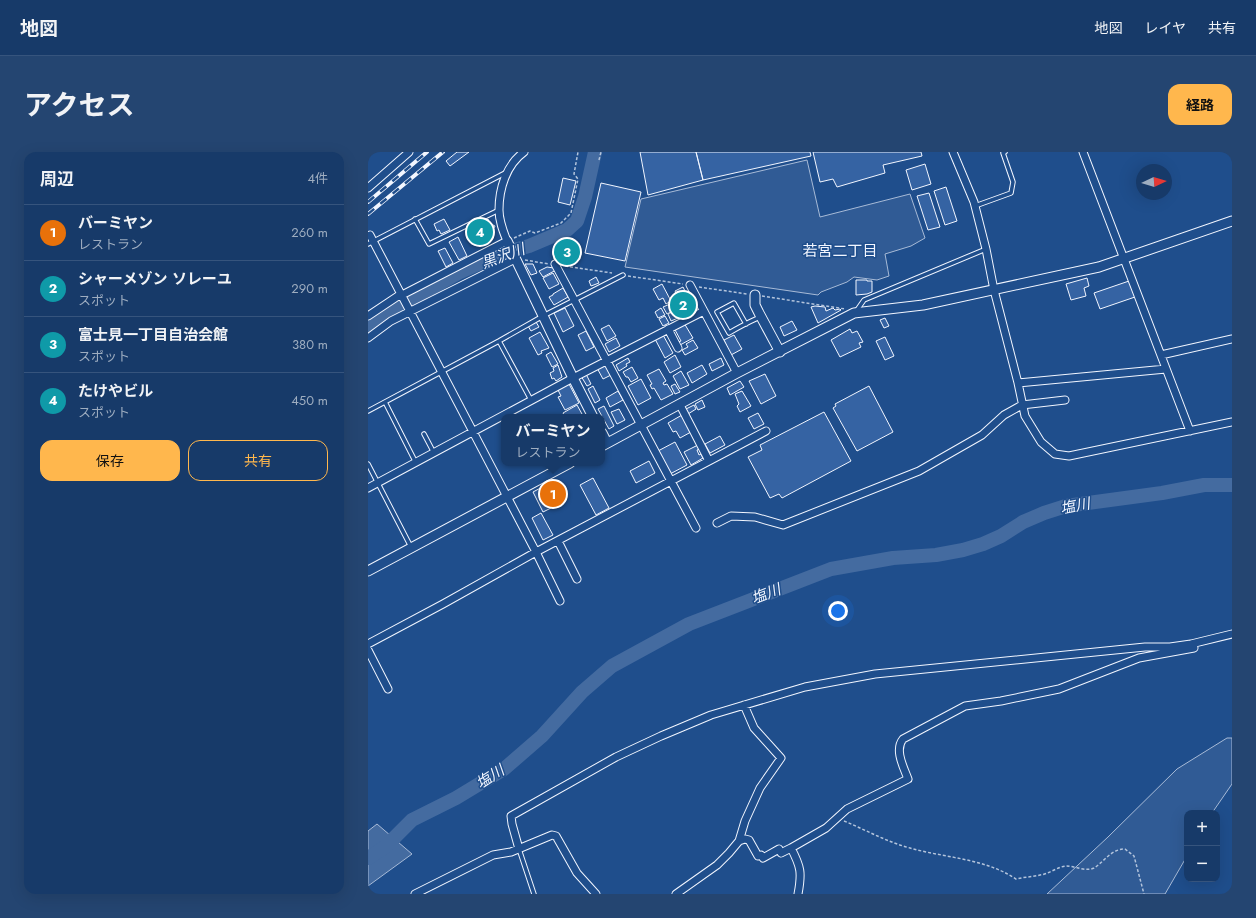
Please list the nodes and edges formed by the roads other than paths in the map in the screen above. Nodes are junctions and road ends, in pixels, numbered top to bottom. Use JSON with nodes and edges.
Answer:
{"nodes":[{"id":1,"x":408,"y":152,"type":"edge"},
{"id":2,"x":953,"y":152,"type":"edge"},
{"id":3,"x":1005,"y":152,"type":"edge"},
{"id":4,"x":1083,"y":152,"type":"edge"},
{"id":5,"x":519,"y":153,"type":"edge"},
{"id":6,"x":506,"y":172,"type":"junction"},
{"id":7,"x":368,"y":188,"type":"edge"},
{"id":8,"x":975,"y":206,"type":"junction"},
{"id":9,"x":499,"y":210,"type":"junction"},
{"id":10,"x":415,"y":219,"type":"junction"},
{"id":11,"x":1232,"y":221,"type":"edge"},
{"id":12,"x":371,"y":239,"type":"edge"},
{"id":13,"x":507,"y":241,"type":"junction"},
{"id":14,"x":986,"y":249,"type":"junction"},
{"id":15,"x":1123,"y":258,"type":"junction"},
{"id":16,"x":515,"y":259,"type":"junction"},
{"id":17,"x":555,"y":264,"type":"dead end"},
{"id":18,"x":624,"y":275,"type":"dead end"},
{"id":19,"x":690,"y":285,"type":"dead end"},
{"id":20,"x":994,"y":290,"type":"junction"},
{"id":21,"x":402,"y":294,"type":"junction"},
{"id":22,"x":755,"y":295,"type":"dead end"},
{"id":23,"x":575,"y":301,"type":"junction"},
{"id":24,"x":410,"y":311,"type":"junction"},
{"id":25,"x":704,"y":311,"type":"junction"},
{"id":26,"x":854,"y":313,"type":"junction"},
{"id":27,"x":368,"y":316,"type":"edge"},
{"id":28,"x":543,"y":316,"type":"junction"},
{"id":29,"x":761,"y":316,"type":"junction"},
{"id":30,"x":746,"y":324,"type":"junction"},
{"id":31,"x":668,"y":330,"type":"junction"},
{"id":32,"x":368,"y":338,"type":"edge"},
{"id":33,"x":1232,"y":339,"type":"edge"},
{"id":34,"x":499,"y":341,"type":"junction"},
{"id":35,"x":678,"y":348,"type":"dead end"},
{"id":36,"x":780,"y":352,"type":"junction"},
{"id":37,"x":1161,"y":355,"type":"junction"},
{"id":38,"x":607,"y":361,"type":"junction"},
{"id":39,"x":1166,"y":369,"type":"junction"},
{"id":40,"x":442,"y":372,"type":"junction"},
{"id":41,"x":737,"y":373,"type":"junction"},
{"id":42,"x":573,"y":378,"type":"junction"},
{"id":43,"x":1018,"y":383,"type":"junction"},
{"id":44,"x":1065,"y":400,"type":"dead end"},
{"id":45,"x":531,"y":401,"type":"junction"},
{"id":46,"x":385,"y":402,"type":"junction"},
{"id":47,"x":680,"y":405,"type":"junction"},
{"id":48,"x":1022,"y":405,"type":"junction"},
{"id":49,"x":368,"y":411,"type":"edge"},
{"id":50,"x":507,"y":414,"type":"edge"},
{"id":51,"x":592,"y":414,"type":"edge"},
{"id":52,"x":501,"y":417,"type":"edge"},
{"id":53,"x":1232,"y":422,"type":"edge"},
{"id":54,"x":641,"y":425,"type":"junction"},
{"id":55,"x":766,"y":431,"type":"dead end"},
{"id":56,"x":1190,"y":431,"type":"junction"},
{"id":57,"x":473,"y":432,"type":"junction"},
{"id":58,"x":424,"y":434,"type":"dead end"},
{"id":59,"x":605,"y":445,"type":"edge"},
{"id":60,"x":434,"y":453,"type":"junction"},
{"id":61,"x":709,"y":461,"type":"junction"},
{"id":62,"x":416,"y":463,"type":"junction"},
{"id":63,"x":368,"y":464,"type":"edge"},
{"id":64,"x":564,"y":466,"type":"edge"},
{"id":65,"x":671,"y":481,"type":"junction"},
{"id":66,"x":378,"y":483,"type":"junction"},
{"id":67,"x":368,"y":488,"type":"edge"},
{"id":68,"x":507,"y":497,"type":"junction"},
{"id":69,"x":716,"y":523,"type":"dead end"},
{"id":70,"x":696,"y":528,"type":"dead end"},
{"id":71,"x":558,"y":541,"type":"junction"},
{"id":72,"x":411,"y":548,"type":"junction"},
{"id":73,"x":536,"y":552,"type":"junction"},
{"id":74,"x":368,"y":571,"type":"edge"},
{"id":75,"x":577,"y":578,"type":"dead end"},
{"id":76,"x":560,"y":601,"type":"dead end"},
{"id":77,"x":1228,"y":635,"type":"edge"},
{"id":78,"x":368,"y":644,"type":"edge"},
{"id":79,"x":368,"y":650,"type":"edge"},
{"id":80,"x":388,"y":689,"type":"dead end"},
{"id":81,"x":744,"y":705,"type":"junction"},
{"id":82,"x":739,"y":841,"type":"junction"},
{"id":83,"x":791,"y":848,"type":"junction"},
{"id":84,"x":519,"y":849,"type":"junction"},
{"id":85,"x":415,"y":894,"type":"edge"},
{"id":86,"x":534,"y":894,"type":"edge"},
{"id":87,"x":596,"y":894,"type":"edge"},
{"id":88,"x":676,"y":894,"type":"edge"},
{"id":89,"x":798,"y":894,"type":"edge"}],
"edges":[{"from":1,"to":7,"type":"street"},
{"from":2,"to":8,"type":"street"},
{"from":3,"to":8,"type":"lane"},
{"from":4,"to":15,"type":"street"},
{"from":5,"to":6,"type":"street"},
{"from":6,"to":9,"type":"street"},
{"from":6,"to":10,"type":"lane"},
{"from":8,"to":14,"type":"street"},
{"from":9,"to":10,"type":"lane"},
{"from":9,"to":13,"type":"street"},
{"from":10,"to":12,"type":"lane"},
{"from":11,"to":15,"type":"street"},
{"from":12,"to":21,"type":"street"},
{"from":13,"to":16,"type":"street"},
{"from":13,"to":21,"type":"street"},
{"from":14,"to":20,"type":"street"},
{"from":14,"to":26,"type":"lane"},
{"from":15,"to":20,"type":"street"},
{"from":15,"to":37,"type":"street"},
{"from":16,"to":24,"type":"street"},
{"from":16,"to":28,"type":"street"},
{"from":17,"to":23,"type":"street"},
{"from":18,"to":23,"type":"lane"},
{"from":19,"to":25,"type":"street"},
{"from":20,"to":26,"type":"street"},
{"from":20,"to":43,"type":"street"},
{"from":21,"to":24,"type":"street"},
{"from":21,"to":27,"type":"street"},
{"from":22,"to":29,"type":"street"},
{"from":23,"to":28,"type":"lane"},
{"from":23,"to":38,"type":"street"},
{"from":24,"to":32,"type":"street"},
{"from":24,"to":40,"type":"street"},
{"from":25,"to":31,"type":"street"},
{"from":25,"to":41,"type":"street"},
{"from":26,"to":36,"type":"street"},
{"from":28,"to":34,"type":"lane"},
{"from":28,"to":42,"type":"street"},
{"from":29,"to":30,"type":"lane"},
{"from":29,"to":36,"type":"street"},
{"from":30,"to":30,"type":"lane"},
{"from":31,"to":35,"type":"street"},
{"from":31,"to":38,"type":"street"},
{"from":33,"to":37,"type":"street"},
{"from":34,"to":40,"type":"lane"},
{"from":34,"to":45,"type":"lane"},
{"from":36,"to":41,"type":"street"},
{"from":37,"to":39,"type":"street"},
{"from":38,"to":42,"type":"street"},
{"from":38,"to":54,"type":"street"},
{"from":39,"to":43,"type":"street"},
{"from":39,"to":56,"type":"street"},
{"from":40,"to":46,"type":"lane"},
{"from":40,"to":57,"type":"street"},
{"from":41,"to":47,"type":"street"},
{"from":42,"to":45,"type":"street"},
{"from":42,"to":51,"type":"street"},
{"from":43,"to":48,"type":"street"},
{"from":44,"to":48,"type":"street"},
{"from":45,"to":50,"type":"street"},
{"from":46,"to":49,"type":"lane"},
{"from":46,"to":62,"type":"lane"},
{"from":47,"to":54,"type":"street"},
{"from":47,"to":61,"type":"street"},
{"from":48,"to":56,"type":"street"},
{"from":48,"to":69,"type":"street"},
{"from":52,"to":57,"type":"street"},
{"from":53,"to":56,"type":"street"},
{"from":54,"to":59,"type":"street"},
{"from":54,"to":65,"type":"street"},
{"from":55,"to":61,"type":"street"},
{"from":57,"to":60,"type":"street"},
{"from":57,"to":68,"type":"street"},
{"from":58,"to":60,"type":"lane"},
{"from":60,"to":62,"type":"street"},
{"from":61,"to":65,"type":"street"},
{"from":62,"to":66,"type":"street"},
{"from":63,"to":66,"type":"lane"},
{"from":64,"to":68,"type":"street"},
{"from":65,"to":70,"type":"street"},
{"from":65,"to":71,"type":"street"},
{"from":66,"to":67,"type":"street"},
{"from":66,"to":72,"type":"lane"},
{"from":68,"to":72,"type":"street"},
{"from":68,"to":73,"type":"street"},
{"from":71,"to":73,"type":"street"},
{"from":71,"to":75,"type":"street"},
{"from":72,"to":74,"type":"street"},
{"from":73,"to":76,"type":"street"},
{"from":73,"to":78,"type":"street"},
{"from":77,"to":81,"type":"street"},
{"from":77,"to":83,"type":"street"},
{"from":79,"to":80,"type":"street"},
{"from":81,"to":82,"type":"street"},
{"from":81,"to":84,"type":"street"},
{"from":82,"to":83,"type":"street"},
{"from":82,"to":88,"type":"street"},
{"from":83,"to":89,"type":"street"},
{"from":84,"to":85,"type":"street"},
{"from":84,"to":86,"type":"lane"},
{"from":84,"to":87,"type":"street"}]}
